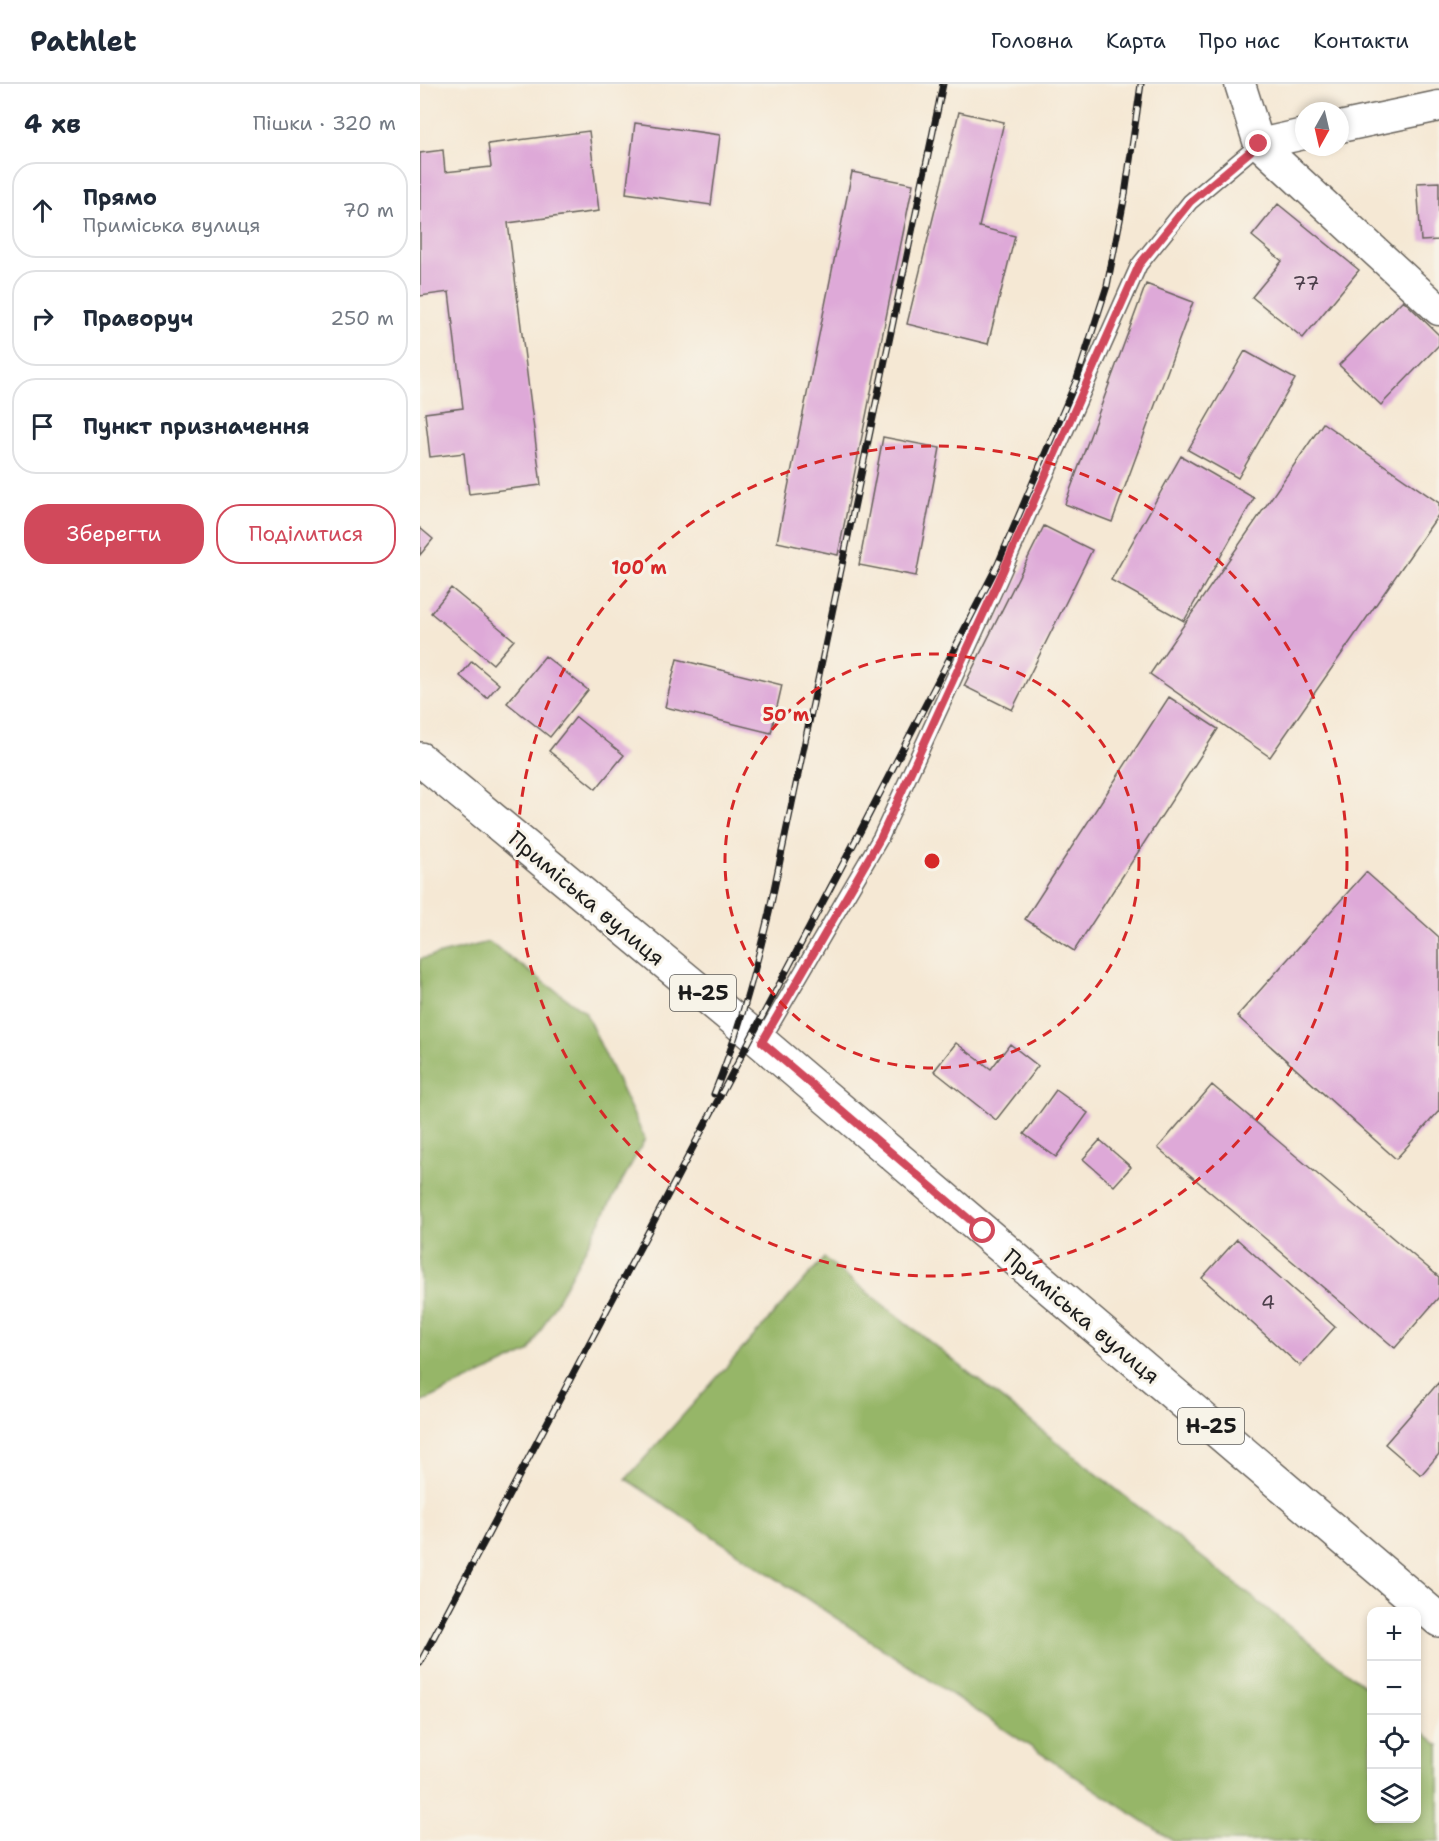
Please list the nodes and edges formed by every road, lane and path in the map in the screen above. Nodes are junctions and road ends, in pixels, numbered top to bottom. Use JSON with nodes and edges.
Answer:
{"nodes":[{"id":1,"x":1240,"y":84,"type":"edge"},
{"id":2,"x":1439,"y":106,"type":"edge"},
{"id":3,"x":1349,"y":125,"type":"edge"},
{"id":4,"x":1295,"y":136,"type":"edge"},
{"id":5,"x":1259,"y":144,"type":"junction"},
{"id":6,"x":1439,"y":310,"type":"edge"},
{"id":7,"x":420,"y":759,"type":"edge"},
{"id":8,"x":762,"y":1042,"type":"junction"},
{"id":9,"x":1439,"y":1620,"type":"edge"}],
"edges":[{"from":1,"to":5,"type":"street"},
{"from":2,"to":3,"type":"street"},
{"from":4,"to":5,"type":"street"},
{"from":5,"to":6,"type":"street"},
{"from":5,"to":8,"type":"lane"},
{"from":7,"to":8,"type":"main road","name":"Приміська вулиця","number":"Н-25"},
{"from":8,"to":9,"type":"main road","name":"Приміська вулиця","number":"Н-25"}]}
